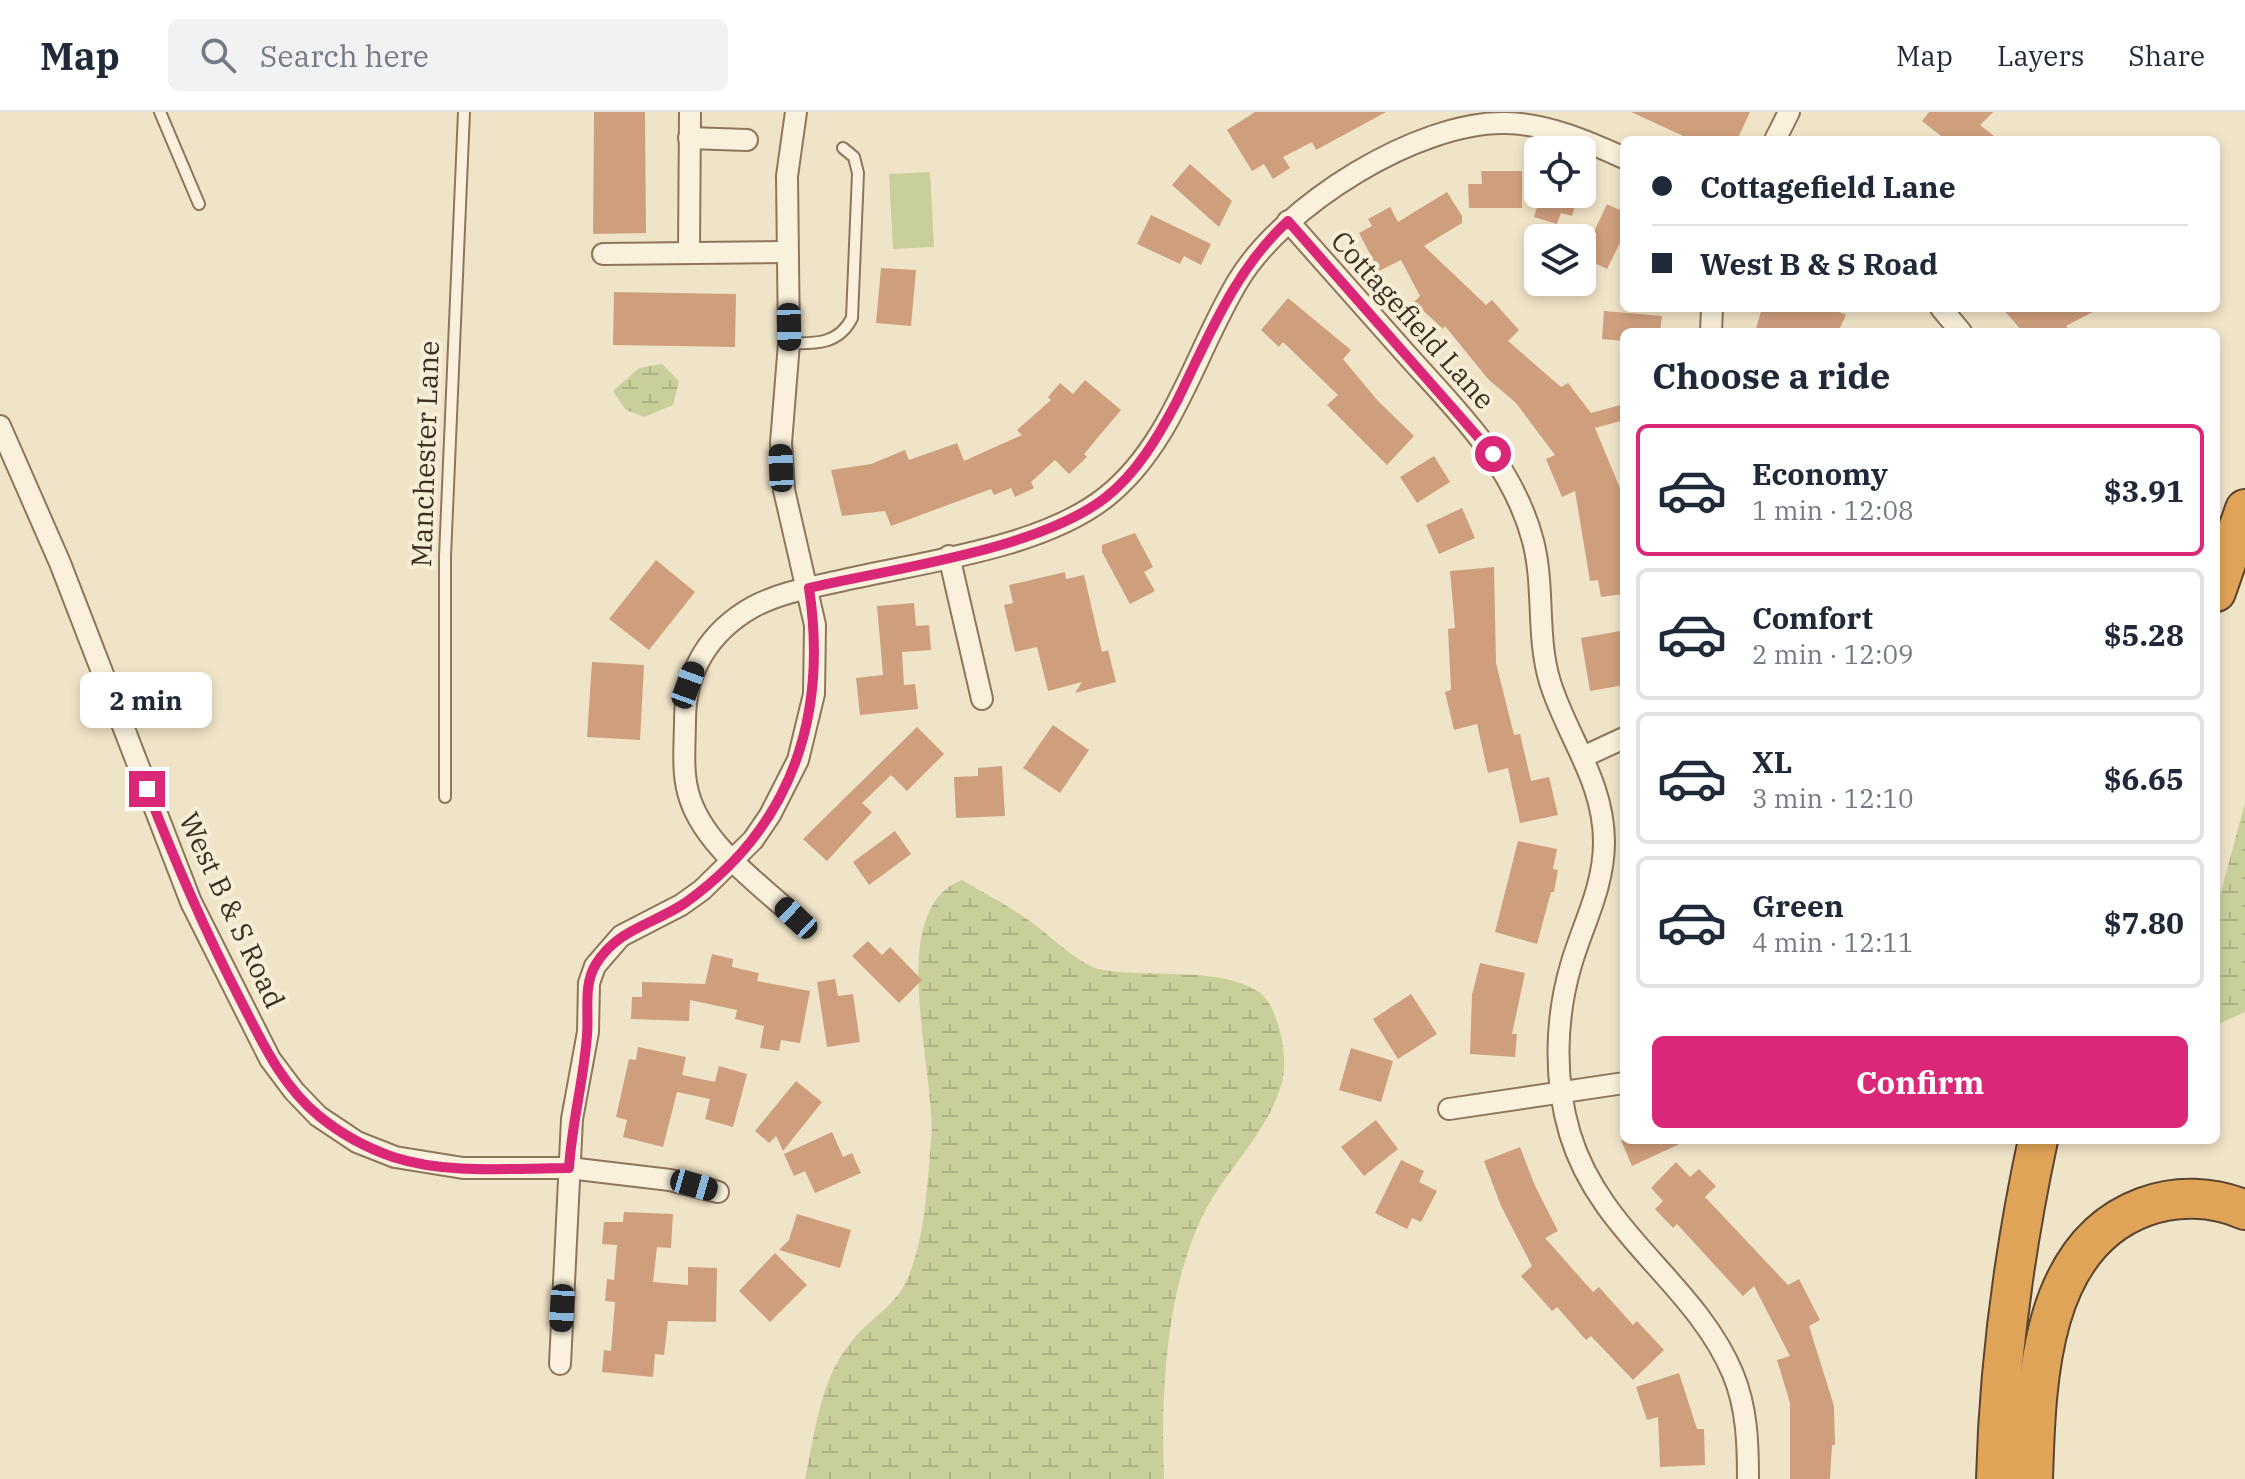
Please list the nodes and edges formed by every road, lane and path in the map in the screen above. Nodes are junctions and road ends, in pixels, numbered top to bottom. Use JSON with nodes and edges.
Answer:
{"nodes":[{"id":1,"x":160,"y":112,"type":"edge"},
{"id":2,"x":464,"y":112,"type":"edge"},
{"id":3,"x":690,"y":112,"type":"edge"},
{"id":4,"x":796,"y":112,"type":"edge"},
{"id":5,"x":1789,"y":112,"type":"edge"},
{"id":6,"x":1777,"y":136,"type":"edge"},
{"id":7,"x":689,"y":138,"type":"junction"},
{"id":8,"x":747,"y":140,"type":"dead end"},
{"id":9,"x":843,"y":148,"type":"dead end"},
{"id":10,"x":1620,"y":156,"type":"edge"},
{"id":11,"x":199,"y":204,"type":"dead end"},
{"id":12,"x":1288,"y":221,"type":"junction"},
{"id":13,"x":689,"y":252,"type":"junction"},
{"id":14,"x":786,"y":252,"type":"junction"},
{"id":15,"x":603,"y":254,"type":"dead end"},
{"id":16,"x":1944,"y":312,"type":"edge"},
{"id":17,"x":1958,"y":328,"type":"edge"},
{"id":18,"x":789,"y":343,"type":"junction"},
{"id":19,"x":0,"y":426,"type":"edge"},
{"id":20,"x":2245,"y":509,"type":"edge"},
{"id":21,"x":949,"y":556,"type":"junction"},
{"id":22,"x":2220,"y":581,"type":"edge"},
{"id":23,"x":809,"y":588,"type":"junction"},
{"id":24,"x":982,"y":699,"type":"dead end"},
{"id":25,"x":1620,"y":740,"type":"edge"},
{"id":26,"x":1585,"y":756,"type":"junction"},
{"id":27,"x":445,"y":797,"type":"dead end"},
{"id":28,"x":734,"y":860,"type":"junction"},
{"id":29,"x":796,"y":918,"type":"dead end"},
{"id":30,"x":1620,"y":1084,"type":"edge"},
{"id":31,"x":1561,"y":1094,"type":"junction"},
{"id":32,"x":1449,"y":1109,"type":"dead end"},
{"id":33,"x":2037,"y":1144,"type":"edge"},
{"id":34,"x":569,"y":1168,"type":"junction"},
{"id":35,"x":718,"y":1192,"type":"dead end"},
{"id":36,"x":2245,"y":1210,"type":"edge"},
{"id":37,"x":560,"y":1364,"type":"dead end"},
{"id":38,"x":1748,"y":1479,"type":"edge"},
{"id":39,"x":1996,"y":1479,"type":"edge"},
{"id":40,"x":2033,"y":1479,"type":"edge"}],
"edges":[{"from":1,"to":11,"type":"lane"},
{"from":2,"to":27,"type":"lane","name":"Manchester Lane"},
{"from":3,"to":7,"type":"street"},
{"from":4,"to":14,"type":"street"},
{"from":5,"to":6,"type":"street"},
{"from":7,"to":8,"type":"street"},
{"from":7,"to":13,"type":"street"},
{"from":9,"to":18,"type":"lane"},
{"from":10,"to":12,"type":"street"},
{"from":12,"to":21,"type":"street"},
{"from":12,"to":26,"type":"street","name":"Cottagefield Lane"},
{"from":13,"to":14,"type":"street"},
{"from":13,"to":15,"type":"street"},
{"from":14,"to":18,"type":"street"},
{"from":16,"to":17,"type":"street"},
{"from":18,"to":23,"type":"street"},
{"from":19,"to":34,"type":"street","name":"West B & S Road"},
{"from":20,"to":22,"type":"highway"},
{"from":21,"to":23,"type":"street"},
{"from":21,"to":24,"type":"street"},
{"from":23,"to":28,"type":"street"},
{"from":23,"to":28,"type":"street"},
{"from":25,"to":26,"type":"street"},
{"from":26,"to":31,"type":"street","name":"Cottagefield Lane"},
{"from":28,"to":29,"type":"street"},
{"from":28,"to":34,"type":"street"},
{"from":30,"to":31,"type":"street"},
{"from":31,"to":32,"type":"street"},
{"from":31,"to":38,"type":"street","name":"Cottagefield Lane"},
{"from":33,"to":39,"type":"highway"},
{"from":34,"to":35,"type":"street","name":"West B & S Road"},
{"from":34,"to":37,"type":"street"},
{"from":36,"to":40,"type":"highway"}]}
